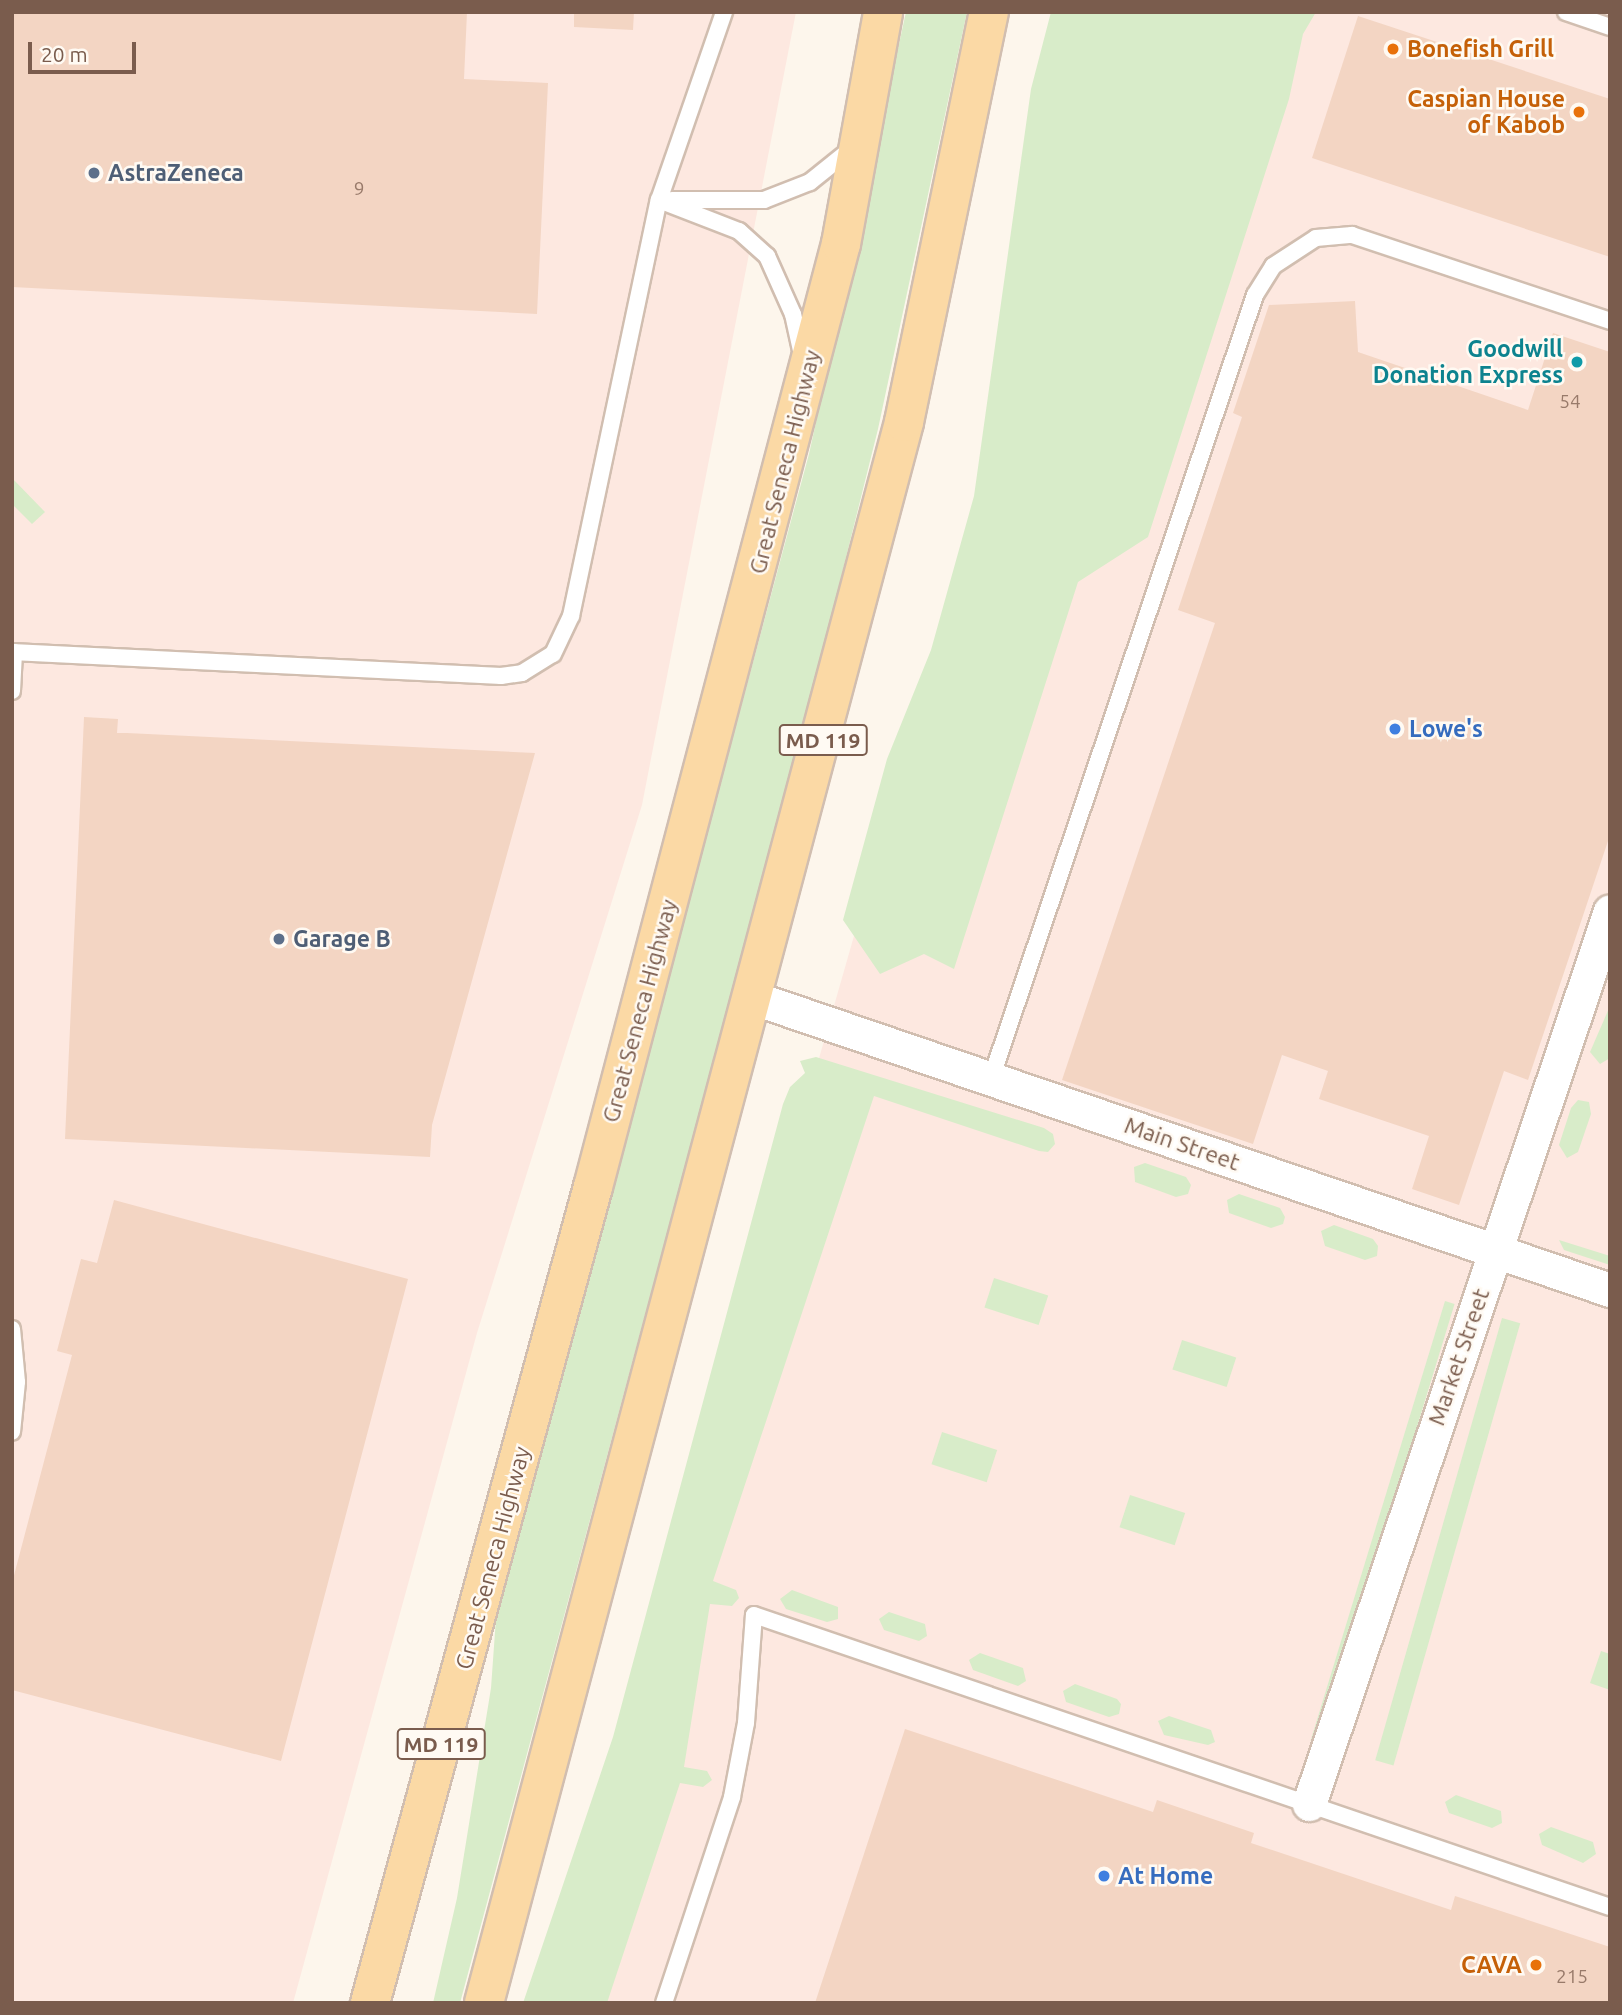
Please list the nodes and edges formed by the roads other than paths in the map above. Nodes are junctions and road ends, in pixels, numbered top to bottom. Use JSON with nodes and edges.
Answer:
{"nodes":[{"id":1,"x":724,"y":12,"type":"edge"},
{"id":2,"x":883,"y":12,"type":"edge"},
{"id":3,"x":989,"y":12,"type":"edge"},
{"id":4,"x":1566,"y":12,"type":"edge"},
{"id":5,"x":1592,"y":17,"type":"edge"},
{"id":6,"x":1610,"y":27,"type":"edge"},
{"id":7,"x":860,"y":141,"type":"junction"},
{"id":8,"x":659,"y":200,"type":"junction"},
{"id":9,"x":1610,"y":321,"type":"edge"},
{"id":10,"x":807,"y":376,"type":"junction"},
{"id":11,"x":13,"y":652,"type":"edge"},
{"id":12,"x":12,"y":691,"type":"edge"},
{"id":13,"x":1610,"y":911,"type":"edge"},
{"id":14,"x":754,"y":998,"type":"junction"},
{"id":15,"x":991,"y":1079,"type":"junction"},
{"id":16,"x":1495,"y":1251,"type":"junction"},
{"id":17,"x":1610,"y":1290,"type":"edge"},
{"id":18,"x":12,"y":1329,"type":"edge"},
{"id":19,"x":12,"y":1432,"type":"edge"},
{"id":20,"x":1309,"y":1804,"type":"junction"},
{"id":21,"x":1610,"y":1907,"type":"edge"},
{"id":22,"x":370,"y":2003,"type":"edge"},
{"id":23,"x":484,"y":2003,"type":"edge"},
{"id":24,"x":664,"y":2003,"type":"edge"}],
"edges":[{"from":1,"to":8,"type":"lane"},
{"from":2,"to":7,"type":"main road","name":"Great Seneca Highway","number":"MD 119"},
{"from":3,"to":14,"type":"main road","number":"MD 119"},
{"from":4,"to":5,"type":"lane"},
{"from":5,"to":6,"type":"lane"},
{"from":7,"to":8,"type":"lane"},
{"from":7,"to":10,"type":"main road","name":"Great Seneca Highway","number":"MD 119"},
{"from":8,"to":10,"type":"lane"},
{"from":8,"to":11,"type":"lane"},
{"from":9,"to":15,"type":"lane"},
{"from":10,"to":22,"type":"main road","name":"Great Seneca Highway","number":"MD 119"},
{"from":11,"to":12,"type":"lane"},
{"from":13,"to":16,"type":"street","name":"Market Street"},
{"from":14,"to":15,"type":"street","name":"Main Street"},
{"from":14,"to":23,"type":"main road","number":"MD 119"},
{"from":15,"to":16,"type":"street","name":"Main Street"},
{"from":16,"to":17,"type":"street","name":"Main Street"},
{"from":16,"to":20,"type":"street","name":"Market Street"},
{"from":18,"to":19,"type":"lane"},
{"from":20,"to":21,"type":"lane"},
{"from":20,"to":24,"type":"lane"}]}
